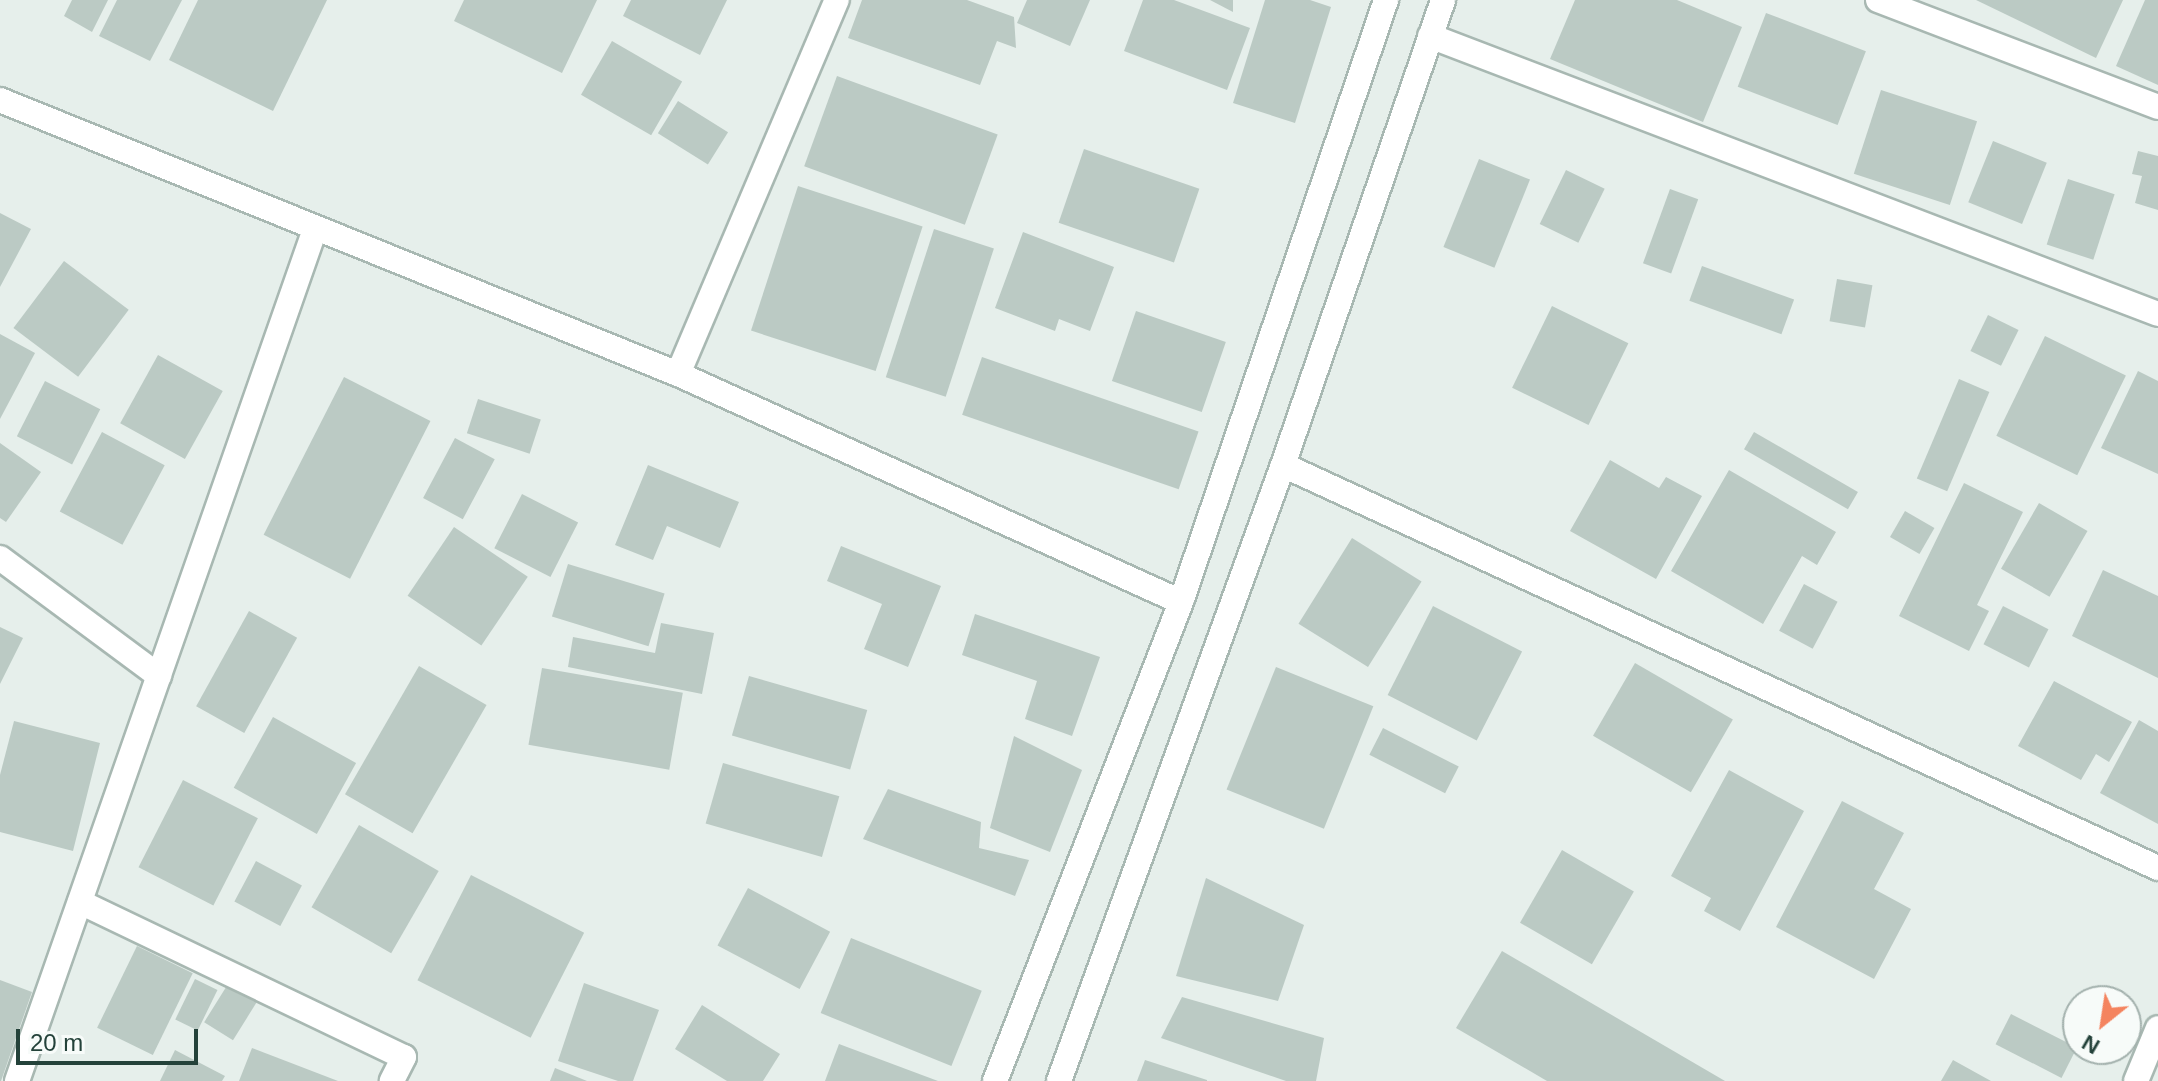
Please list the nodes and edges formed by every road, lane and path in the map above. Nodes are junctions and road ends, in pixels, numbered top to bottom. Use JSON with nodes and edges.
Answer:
{"nodes":[{"id":1,"x":837,"y":0,"type":"edge"},
{"id":2,"x":1386,"y":0,"type":"edge"},
{"id":3,"x":1443,"y":0,"type":"edge"},
{"id":4,"x":1878,"y":0,"type":"edge"},
{"id":5,"x":1430,"y":36,"type":"junction"},
{"id":6,"x":0,"y":100,"type":"edge"},
{"id":7,"x":2158,"y":107,"type":"edge"},
{"id":8,"x":315,"y":229,"type":"junction"},
{"id":9,"x":2158,"y":314,"type":"edge"},
{"id":10,"x":678,"y":374,"type":"junction"},
{"id":11,"x":1283,"y":465,"type":"junction"},
{"id":12,"x":0,"y":558,"type":"edge"},
{"id":13,"x":1181,"y":602,"type":"junction"},
{"id":14,"x":159,"y":676,"type":"junction"},
{"id":15,"x":2158,"y":868,"type":"edge"},
{"id":16,"x":80,"y":902,"type":"junction"},
{"id":17,"x":2158,"y":1028,"type":"edge"},
{"id":18,"x":17,"y":1081,"type":"edge"},
{"id":19,"x":392,"y":1081,"type":"edge"},
{"id":20,"x":995,"y":1081,"type":"edge"},
{"id":21,"x":1059,"y":1081,"type":"edge"},
{"id":22,"x":2136,"y":1081,"type":"edge"}],
"edges":[{"from":1,"to":10,"type":"street"},
{"from":2,"to":13,"type":"street"},
{"from":3,"to":5,"type":"street"},
{"from":4,"to":7,"type":"street"},
{"from":5,"to":9,"type":"street"},
{"from":5,"to":11,"type":"street"},
{"from":6,"to":8,"type":"street"},
{"from":8,"to":10,"type":"street"},
{"from":8,"to":14,"type":"street"},
{"from":10,"to":13,"type":"street"},
{"from":11,"to":15,"type":"street"},
{"from":11,"to":21,"type":"street"},
{"from":12,"to":14,"type":"street"},
{"from":13,"to":20,"type":"street"},
{"from":14,"to":16,"type":"street"},
{"from":16,"to":18,"type":"street"},
{"from":16,"to":19,"type":"street"},
{"from":17,"to":22,"type":"street"}]}
